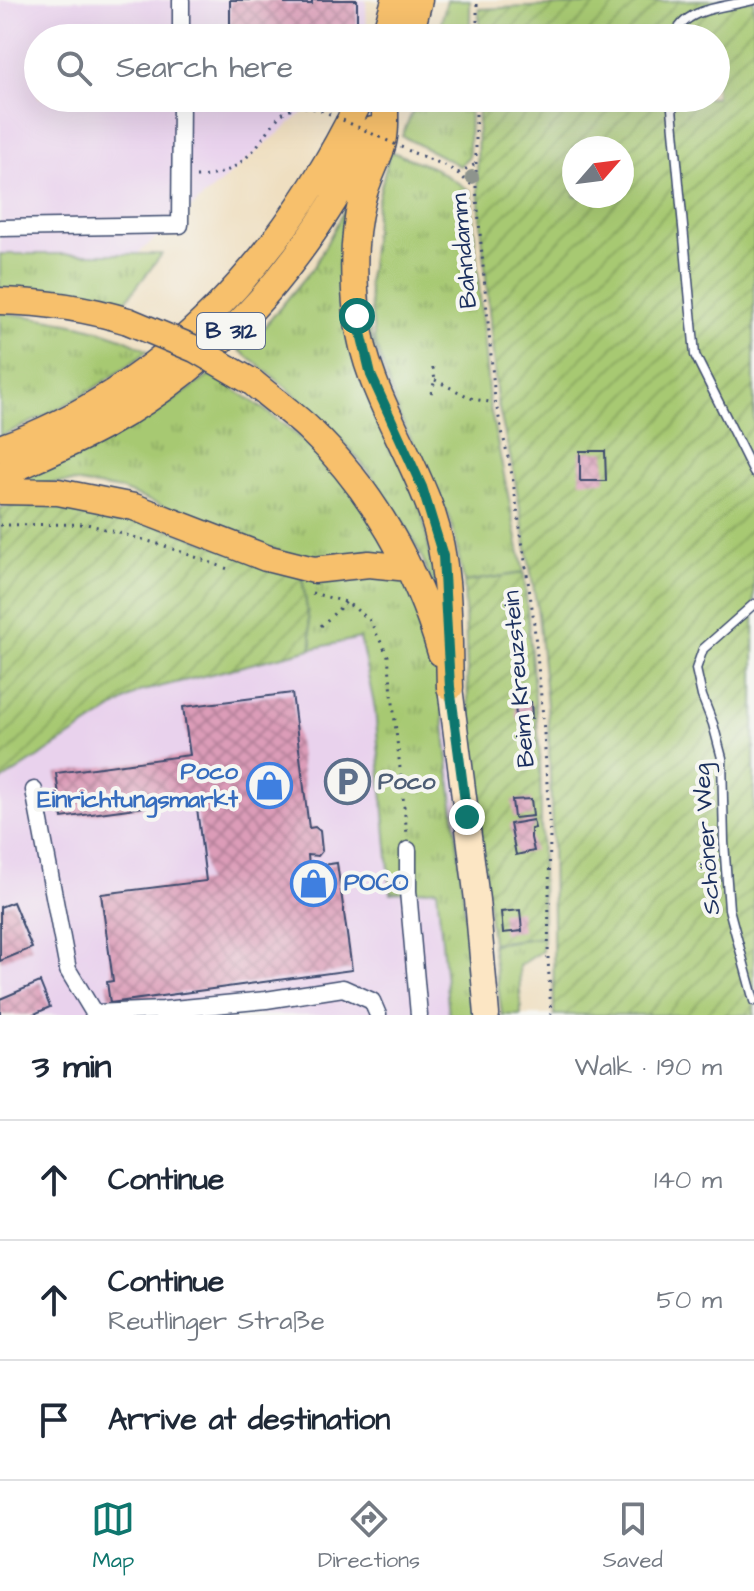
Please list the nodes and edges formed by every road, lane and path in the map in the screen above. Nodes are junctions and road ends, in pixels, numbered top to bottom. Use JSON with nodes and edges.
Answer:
{"nodes":[{"id":1,"x":181,"y":0,"type":"edge"},
{"id":2,"x":395,"y":0,"type":"edge"},
{"id":3,"x":419,"y":0,"type":"edge"},
{"id":4,"x":477,"y":0,"type":"edge"},
{"id":5,"x":754,"y":0,"type":"edge"},
{"id":6,"x":181,"y":24,"type":"edge"},
{"id":7,"x":388,"y":24,"type":"edge"},
{"id":8,"x":413,"y":24,"type":"edge"},
{"id":9,"x":477,"y":24,"type":"edge"},
{"id":10,"x":680,"y":24,"type":"edge"},
{"id":11,"x":181,"y":112,"type":"edge"},
{"id":12,"x":284,"y":112,"type":"edge"},
{"id":13,"x":325,"y":112,"type":"edge"},
{"id":14,"x":369,"y":112,"type":"edge"},
{"id":15,"x":373,"y":112,"type":"edge"},
{"id":16,"x":379,"y":112,"type":"edge"},
{"id":17,"x":476,"y":112,"type":"edge"},
{"id":18,"x":672,"y":112,"type":"edge"},
{"id":19,"x":476,"y":164,"type":"junction"},
{"id":20,"x":458,"y":173,"type":"junction"},
{"id":21,"x":180,"y":178,"type":"junction"},
{"id":22,"x":476,"y":188,"type":"junction"},
{"id":23,"x":0,"y":228,"type":"edge"},
{"id":24,"x":0,"y":301,"type":"edge"},
{"id":25,"x":432,"y":363,"type":"dead end"},
{"id":26,"x":435,"y":380,"type":"junction"},
{"id":27,"x":431,"y":393,"type":"dead end"},
{"id":28,"x":495,"y":401,"type":"junction"},
{"id":29,"x":0,"y":448,"type":"edge"},
{"id":30,"x":754,"y":473,"type":"edge"},
{"id":31,"x":0,"y":475,"type":"edge"},
{"id":32,"x":0,"y":491,"type":"edge"},
{"id":33,"x":0,"y":525,"type":"edge"},
{"id":34,"x":409,"y":568,"type":"junction"},
{"id":35,"x":233,"y":570,"type":"dead end"},
{"id":36,"x":303,"y":590,"type":"dead end"},
{"id":37,"x":346,"y":602,"type":"junction"},
{"id":38,"x":754,"y":604,"type":"edge"},
{"id":39,"x":321,"y":626,"type":"dead end"},
{"id":40,"x":450,"y":687,"type":"junction"},
{"id":41,"x":34,"y":790,"type":"dead end"},
{"id":42,"x":408,"y":850,"type":"joint"},
{"id":43,"x":754,"y":1001,"type":"edge"},
{"id":44,"x":378,"y":1015,"type":"edge"},
{"id":45,"x":419,"y":1015,"type":"edge"},
{"id":46,"x":487,"y":1015,"type":"edge"},
{"id":47,"x":551,"y":1015,"type":"edge"}],
"edges":[{"from":1,"to":6,"type":"street"},
{"from":2,"to":7,"type":"main road"},
{"from":3,"to":8,"type":"main road"},
{"from":4,"to":9,"type":"path"},
{"from":5,"to":10,"type":"lane"},
{"from":11,"to":21,"type":"street"},
{"from":12,"to":21,"type":"path","bridge":true},
{"from":13,"to":20,"type":"path","bridge":true},
{"from":14,"to":29,"type":"main road","number":"B 312"},
{"from":15,"to":31,"type":"main road","number":"B 312"},
{"from":16,"to":40,"type":"main road"},
{"from":17,"to":19,"type":"path","name":"Bahndamm"},
{"from":18,"to":30,"type":"lane"},
{"from":19,"to":20,"type":"path"},
{"from":19,"to":22,"type":"path","name":"Bahndamm"},
{"from":20,"to":22,"type":"path"},
{"from":21,"to":23,"type":"street"},
{"from":22,"to":28,"type":"path","name":"Bahndamm"},
{"from":24,"to":34,"type":"main road","number":"B 312","bridge":true},
{"from":25,"to":26,"type":"path"},
{"from":26,"to":27,"type":"path"},
{"from":26,"to":28,"type":"path"},
{"from":28,"to":47,"type":"path","name":"Beim Kreuzstein"},
{"from":32,"to":34,"type":"main road"},
{"from":33,"to":35,"type":"path"},
{"from":34,"to":40,"type":"main road","number":"B 312"},
{"from":36,"to":37,"type":"path"},
{"from":37,"to":39,"type":"path"},
{"from":37,"to":42,"type":"path"},
{"from":38,"to":43,"type":"lane","name":"Schöner Weg"},
{"from":40,"to":46,"type":"main road"},
{"from":41,"to":44,"type":"street"},
{"from":42,"to":45,"type":"street"}]}
